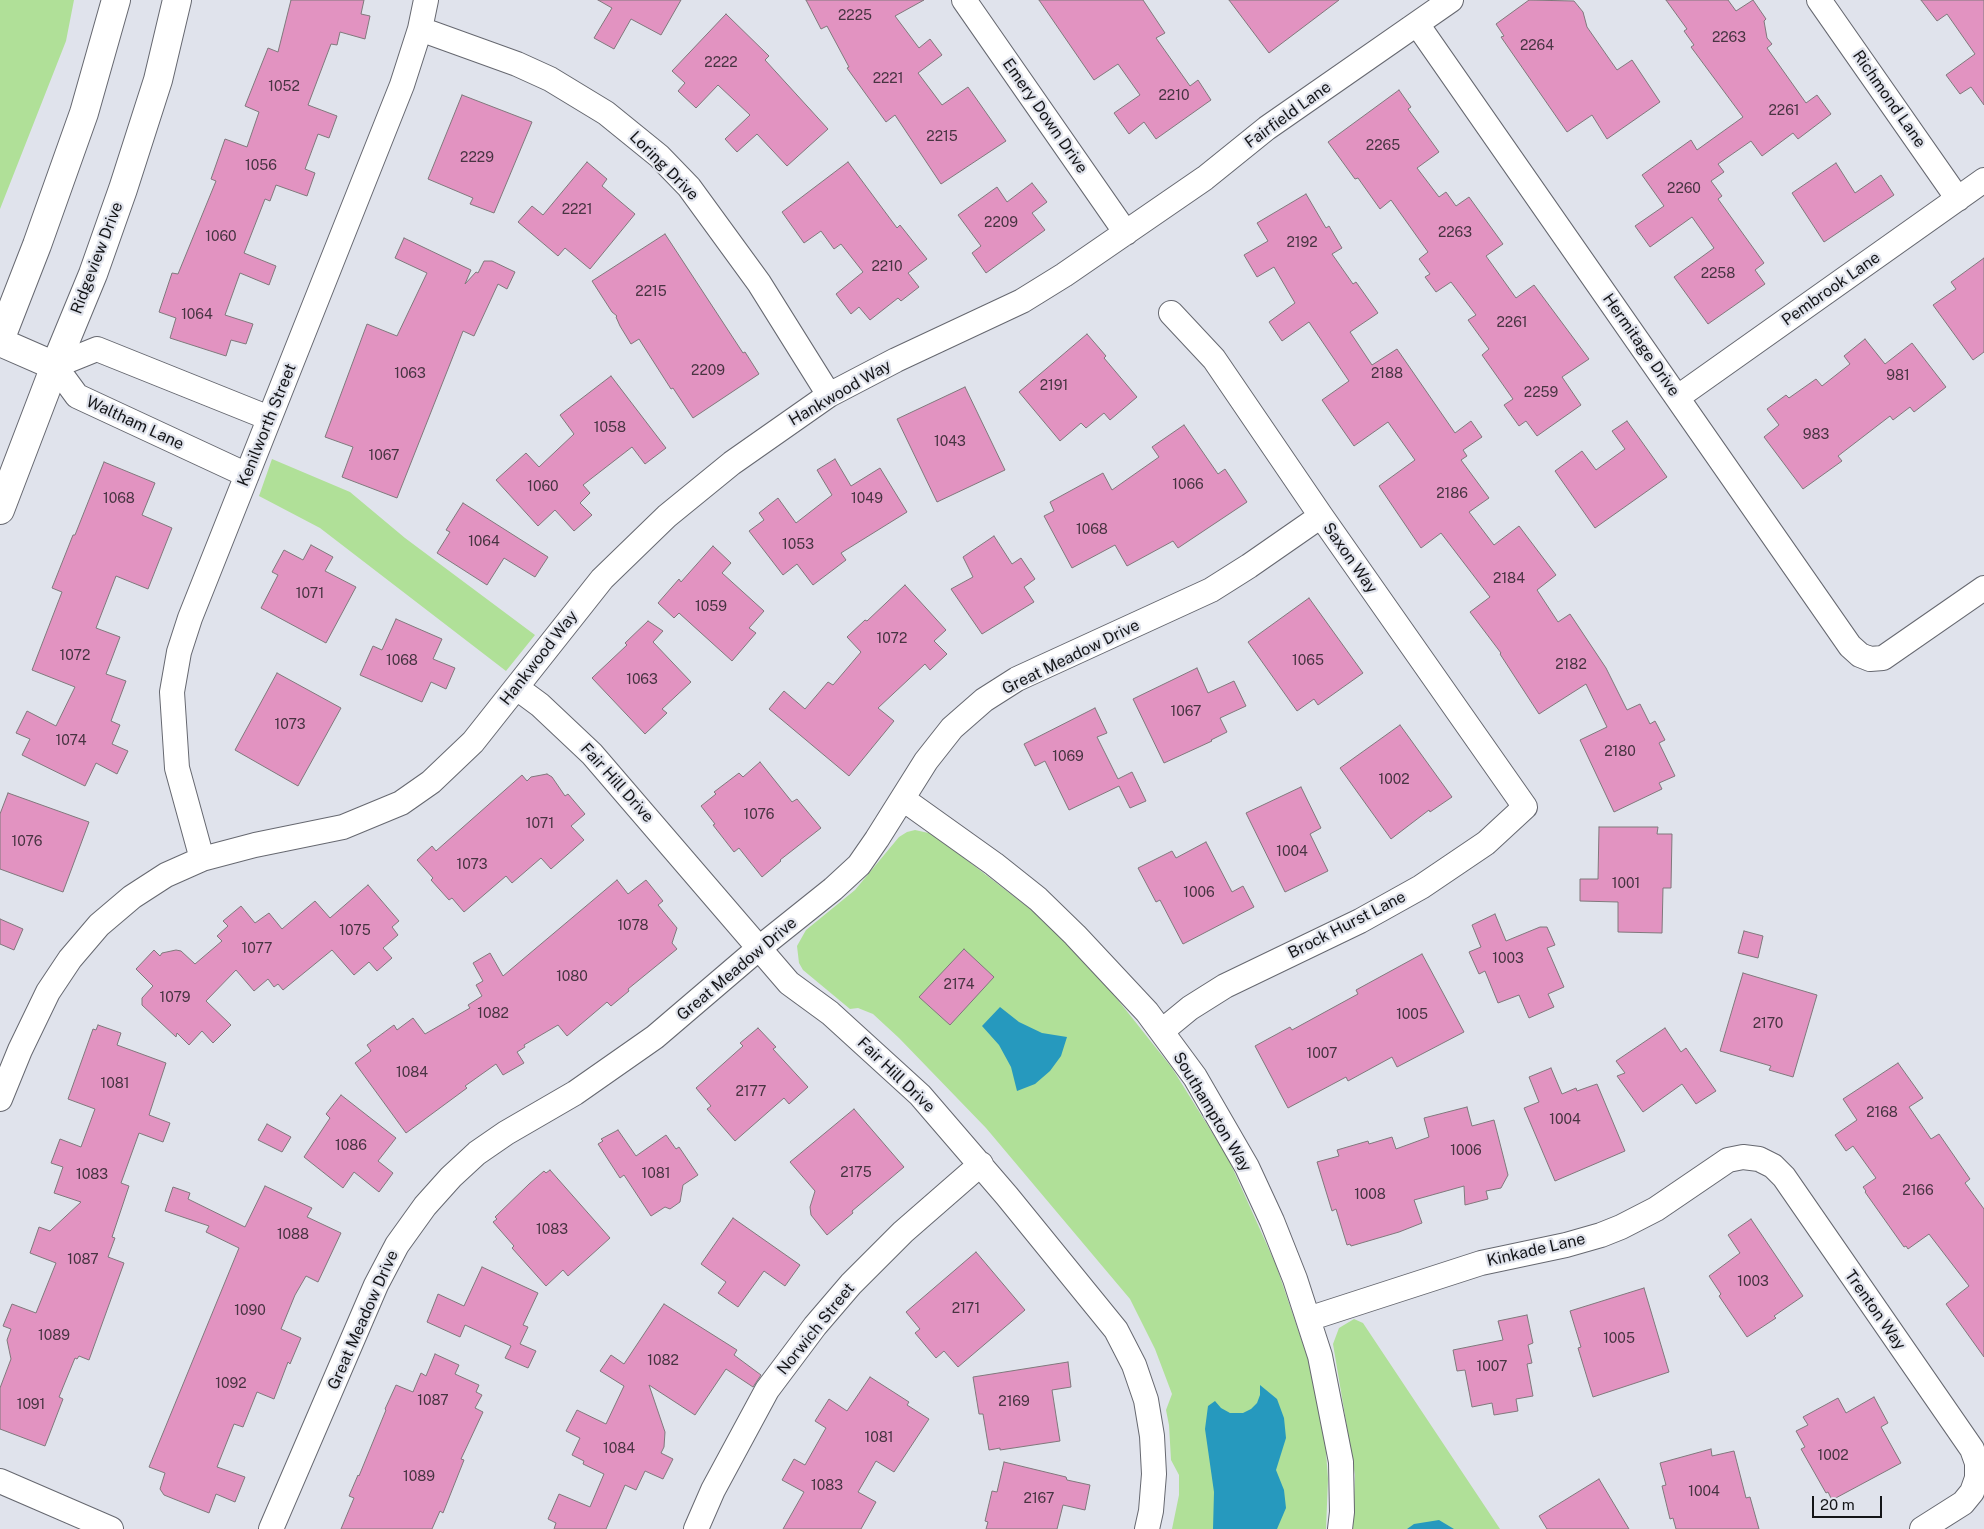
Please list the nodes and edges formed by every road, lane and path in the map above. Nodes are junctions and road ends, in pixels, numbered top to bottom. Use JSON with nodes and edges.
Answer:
{"nodes":[{"id":1,"x":116,"y":0,"type":"edge"},
{"id":2,"x":177,"y":0,"type":"edge"},
{"id":3,"x":426,"y":0,"type":"edge"},
{"id":4,"x":964,"y":0,"type":"edge"},
{"id":5,"x":1452,"y":0,"type":"edge"},
{"id":6,"x":1819,"y":0,"type":"edge"},
{"id":7,"x":1417,"y":24,"type":"junction"},
{"id":8,"x":420,"y":29,"type":"junction"},
{"id":9,"x":1984,"y":180,"type":"edge"},
{"id":10,"x":1958,"y":199,"type":"junction"},
{"id":11,"x":1126,"y":233,"type":"junction"},
{"id":12,"x":1171,"y":313,"type":"dead end"},
{"id":13,"x":0,"y":341,"type":"edge"},
{"id":14,"x":54,"y":366,"type":"junction"},
{"id":15,"x":829,"y":395,"type":"junction"},
{"id":16,"x":1678,"y":397,"type":"junction"},
{"id":17,"x":270,"y":418,"type":"junction"},
{"id":18,"x":247,"y":475,"type":"junction"},
{"id":19,"x":0,"y":510,"type":"edge"},
{"id":20,"x":1321,"y":516,"type":"junction"},
{"id":21,"x":1984,"y":588,"type":"edge"},
{"id":22,"x":516,"y":688,"type":"junction"},
{"id":23,"x":903,"y":800,"type":"junction"},
{"id":24,"x":1525,"y":807,"type":"joint"},
{"id":25,"x":202,"y":859,"type":"junction"},
{"id":26,"x":758,"y":949,"type":"junction"},
{"id":27,"x":1162,"y":1031,"type":"junction"},
{"id":28,"x":0,"y":1099,"type":"edge"},
{"id":29,"x":1752,"y":1158,"type":"joint"},
{"id":30,"x":981,"y":1164,"type":"junction"},
{"id":31,"x":1308,"y":1319,"type":"junction"},
{"id":32,"x":0,"y":1481,"type":"edge"},
{"id":33,"x":111,"y":1529,"type":"edge"},
{"id":34,"x":271,"y":1529,"type":"edge"},
{"id":35,"x":696,"y":1529,"type":"edge"},
{"id":36,"x":1147,"y":1529,"type":"edge"},
{"id":37,"x":1340,"y":1529,"type":"edge"},
{"id":38,"x":1922,"y":1529,"type":"edge"}],
"edges":[{"from":1,"to":13,"type":"main road"},
{"from":2,"to":14,"type":"main road","name":"Ridgeview Drive"},
{"from":3,"to":8,"type":"street","name":"Kenilworth Street"},
{"from":4,"to":11,"type":"street","name":"Emery Down Drive"},
{"from":5,"to":7,"type":"street","name":"Fairfield Lane"},
{"from":6,"to":10,"type":"street","name":"Richmond Lane"},
{"from":7,"to":11,"type":"street","name":"Fairfield Lane"},
{"from":7,"to":16,"type":"street","name":"Hermitage Drive"},
{"from":8,"to":15,"type":"street","name":"Loring Drive"},
{"from":8,"to":17,"type":"street","name":"Kenilworth Street"},
{"from":9,"to":10,"type":"street","name":"Pembrook Lane"},
{"from":10,"to":16,"type":"street","name":"Pembrook Lane"},
{"from":11,"to":15,"type":"street","name":"Hankwood Way"},
{"from":12,"to":20,"type":"street","name":"Saxon Way"},
{"from":13,"to":14,"type":"main road"},
{"from":14,"to":17,"type":"street"},
{"from":14,"to":18,"type":"street","name":"Waltham Lane"},
{"from":14,"to":19,"type":"main road","name":"Ridgeview Drive"},
{"from":15,"to":22,"type":"street","name":"Hankwood Way"},
{"from":16,"to":21,"type":"street","name":"Hermitage Drive"},
{"from":17,"to":18,"type":"street","name":"Kenilworth Street"},
{"from":18,"to":25,"type":"street","name":"Kenilworth Street"},
{"from":20,"to":23,"type":"street","name":"Great Meadow Drive"},
{"from":20,"to":24,"type":"street","name":"Saxon Way"},
{"from":22,"to":25,"type":"street","name":"Hankwood Way"},
{"from":22,"to":26,"type":"street","name":"Fair Hill Drive"},
{"from":23,"to":26,"type":"street","name":"Great Meadow Drive"},
{"from":23,"to":27,"type":"street","name":"Southampton Way"},
{"from":24,"to":27,"type":"street","name":"Brock Hurst Lane"},
{"from":25,"to":28,"type":"street","name":"Hankwood Way"},
{"from":26,"to":30,"type":"street","name":"Fair Hill Drive"},
{"from":26,"to":34,"type":"street","name":"Great Meadow Drive"},
{"from":27,"to":31,"type":"street","name":"Southampton Way"},
{"from":29,"to":31,"type":"street","name":"Kinkade Lane"},
{"from":29,"to":38,"type":"street","name":"Trenton Way"},
{"from":30,"to":35,"type":"street","name":"Norwich Street"},
{"from":30,"to":36,"type":"street","name":"Fair Hill Drive"},
{"from":31,"to":37,"type":"street","name":"Southampton Way"},
{"from":32,"to":33,"type":"street"}]}
